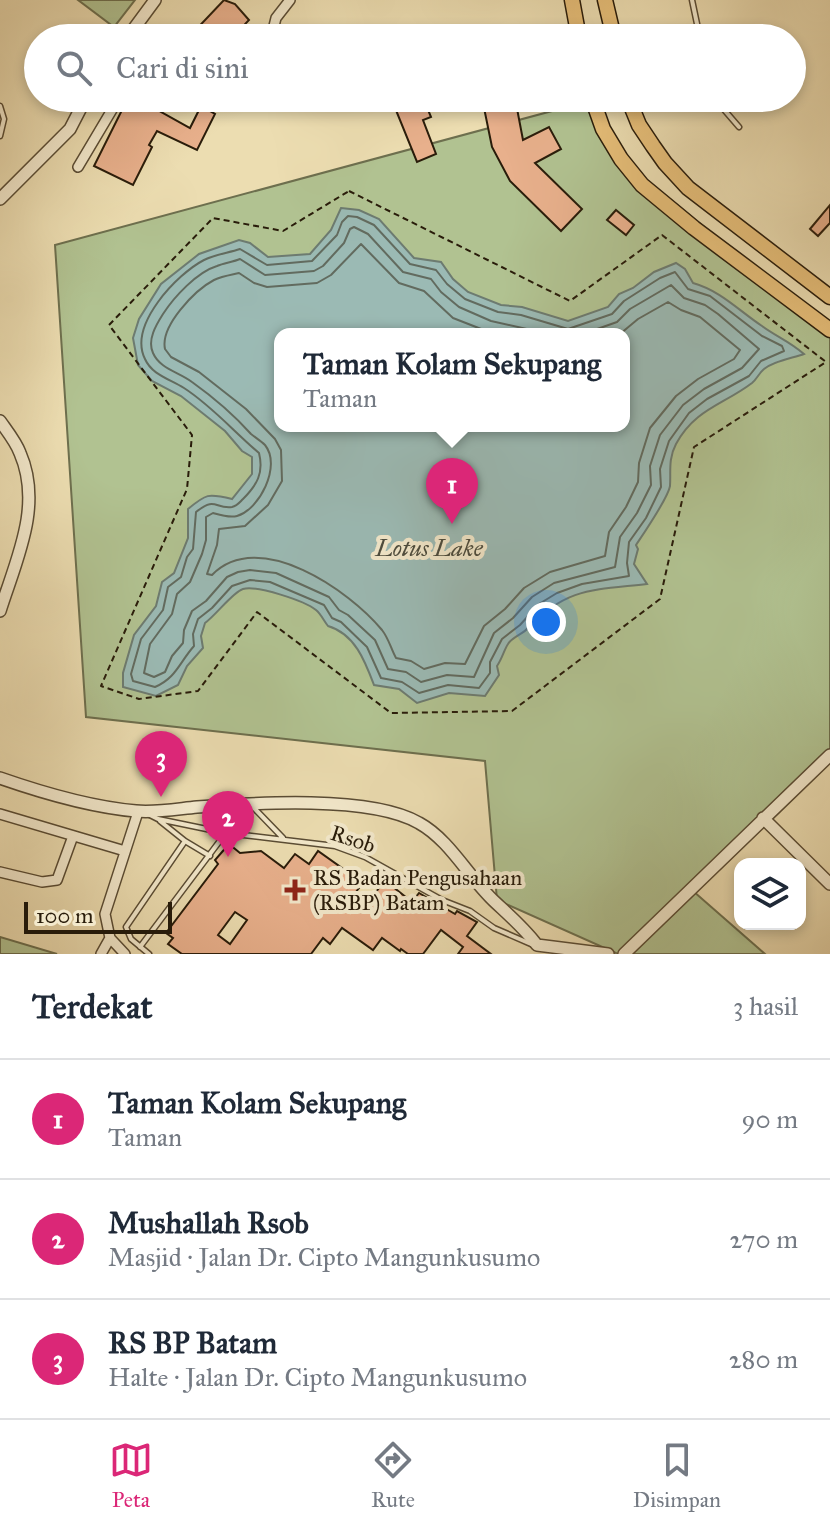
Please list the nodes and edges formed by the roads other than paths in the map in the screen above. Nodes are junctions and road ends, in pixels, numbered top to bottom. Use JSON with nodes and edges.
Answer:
{"nodes":[{"id":1,"x":155,"y":0,"type":"edge"},
{"id":2,"x":290,"y":0,"type":"edge"},
{"id":3,"x":572,"y":0,"type":"edge"},
{"id":4,"x":605,"y":0,"type":"edge"},
{"id":5,"x":692,"y":0,"type":"edge"},
{"id":6,"x":137,"y":24,"type":"edge"},
{"id":7,"x":274,"y":24,"type":"edge"},
{"id":8,"x":576,"y":24,"type":"edge"},
{"id":9,"x":611,"y":24,"type":"edge"},
{"id":10,"x":697,"y":24,"type":"edge"},
{"id":11,"x":0,"y":106,"type":"edge"},
{"id":12,"x":79,"y":112,"type":"edge"},
{"id":13,"x":111,"y":112,"type":"edge"},
{"id":14,"x":597,"y":112,"type":"edge"},
{"id":15,"x":634,"y":112,"type":"edge"},
{"id":16,"x":726,"y":112,"type":"edge"},
{"id":17,"x":739,"y":127,"type":"dead end"},
{"id":18,"x":0,"y":136,"type":"edge"},
{"id":19,"x":78,"y":167,"type":"dead end"},
{"id":20,"x":0,"y":199,"type":"edge"},
{"id":21,"x":830,"y":297,"type":"edge"},
{"id":22,"x":830,"y":330,"type":"edge"},
{"id":23,"x":0,"y":421,"type":"edge"},
{"id":24,"x":0,"y":611,"type":"edge"},
{"id":25,"x":830,"y":755,"type":"edge"},
{"id":26,"x":0,"y":778,"type":"edge"},
{"id":27,"x":249,"y":803,"type":"junction"},
{"id":28,"x":140,"y":811,"type":"junction"},
{"id":29,"x":0,"y":814,"type":"edge"},
{"id":30,"x":763,"y":818,"type":"junction"},
{"id":31,"x":158,"y":819,"type":"junction"},
{"id":32,"x":226,"y":833,"type":"junction"},
{"id":33,"x":73,"y":836,"type":"junction"},
{"id":34,"x":284,"y":839,"type":"junction"},
{"id":35,"x":185,"y":841,"type":"junction"},
{"id":36,"x":125,"y":851,"type":"junction"},
{"id":37,"x":210,"y":856,"type":"junction"},
{"id":38,"x":0,"y":872,"type":"edge"},
{"id":39,"x":830,"y":884,"type":"edge"},
{"id":40,"x":110,"y":938,"type":"junction"},
{"id":41,"x":140,"y":947,"type":"junction"},
{"id":42,"x":538,"y":950,"type":"edge"},
{"id":43,"x":101,"y":954,"type":"edge"},
{"id":44,"x":125,"y":954,"type":"edge"},
{"id":45,"x":149,"y":954,"type":"edge"},
{"id":46,"x":608,"y":954,"type":"edge"},
{"id":47,"x":624,"y":954,"type":"edge"}],
"edges":[{"from":1,"to":6,"type":"street"},
{"from":2,"to":7,"type":"street"},
{"from":3,"to":8,"type":"highway"},
{"from":4,"to":9,"type":"highway"},
{"from":5,"to":10,"type":"lane"},
{"from":11,"to":18,"type":"lane"},
{"from":12,"to":20,"type":"street"},
{"from":13,"to":19,"type":"street"},
{"from":14,"to":22,"type":"highway"},
{"from":15,"to":21,"type":"highway"},
{"from":16,"to":17,"type":"lane"},
{"from":23,"to":24,"type":"street"},
{"from":25,"to":30,"type":"street"},
{"from":26,"to":28,"type":"street"},
{"from":27,"to":28,"type":"street"},
{"from":27,"to":34,"type":"lane"},
{"from":27,"to":42,"type":"street"},
{"from":28,"to":31,"type":"lane","name":"Rsob"},
{"from":28,"to":36,"type":"street"},
{"from":29,"to":33,"type":"street"},
{"from":30,"to":39,"type":"street"},
{"from":30,"to":47,"type":"street"},
{"from":31,"to":32,"type":"lane","name":"Rsob"},
{"from":31,"to":35,"type":"lane"},
{"from":32,"to":34,"type":"lane","name":"Rsob"},
{"from":32,"to":37,"type":"lane"},
{"from":33,"to":36,"type":"street"},
{"from":33,"to":38,"type":"street"},
{"from":34,"to":42,"type":"lane","name":"Rsob"},
{"from":35,"to":37,"type":"lane"},
{"from":35,"to":41,"type":"lane"},
{"from":36,"to":40,"type":"street"},
{"from":37,"to":41,"type":"lane"},
{"from":40,"to":43,"type":"street"},
{"from":40,"to":44,"type":"street"},
{"from":41,"to":45,"type":"lane"},
{"from":42,"to":46,"type":"street"}]}
